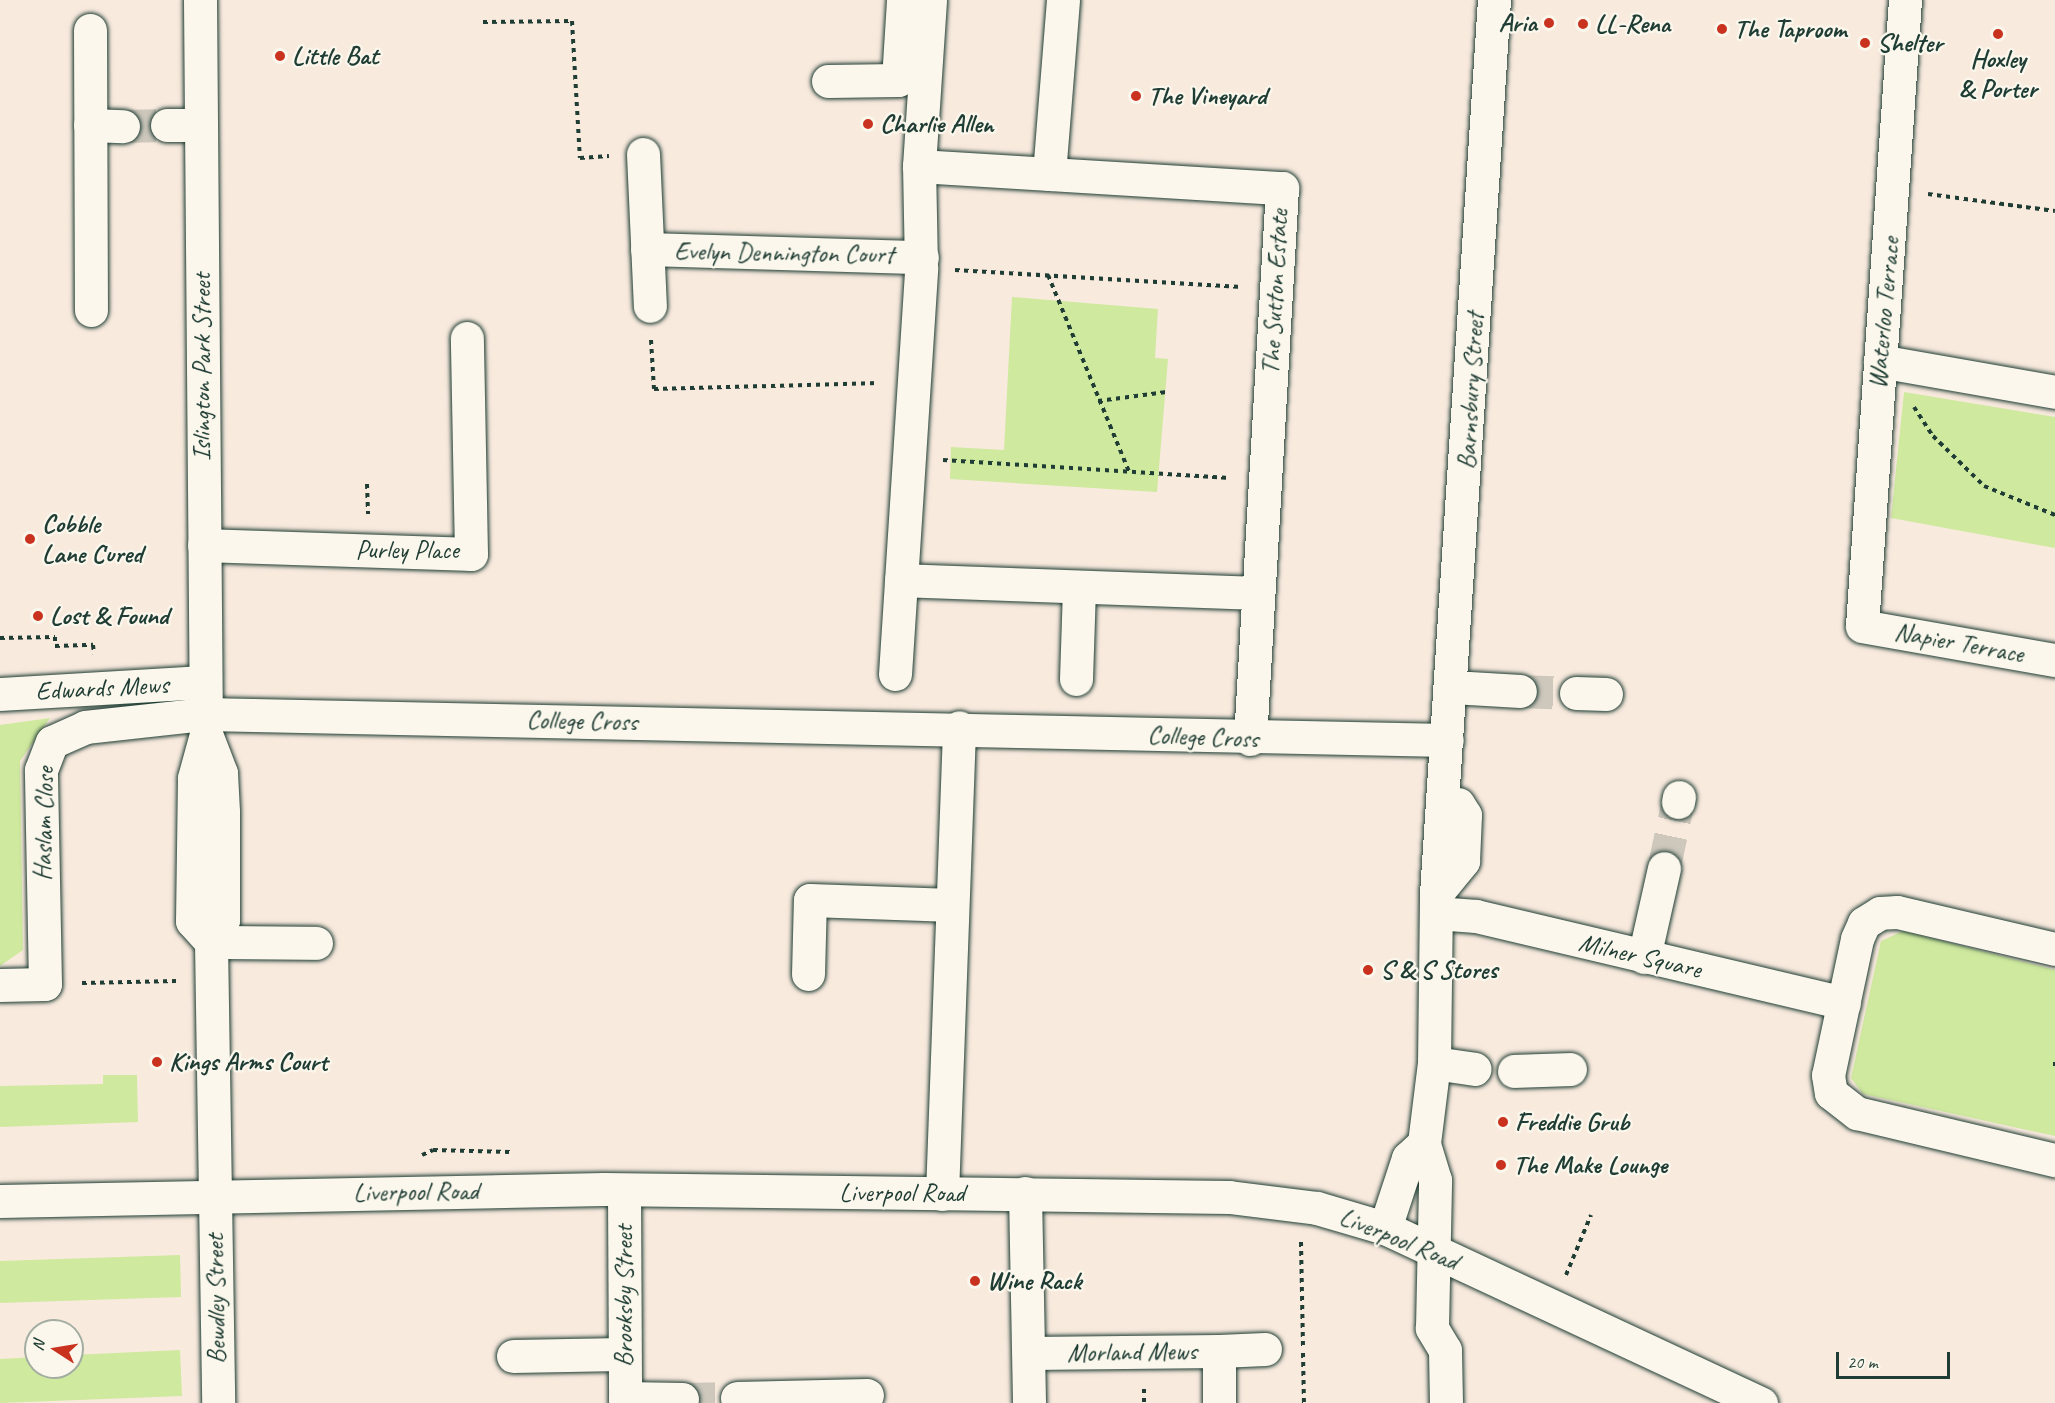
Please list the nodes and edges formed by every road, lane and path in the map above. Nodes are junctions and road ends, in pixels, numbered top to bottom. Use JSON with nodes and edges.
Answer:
{"nodes":[{"id":1,"x":200,"y":0,"type":"edge"},
{"id":2,"x":903,"y":0,"type":"edge"},
{"id":3,"x":930,"y":0,"type":"edge"},
{"id":4,"x":1063,"y":0,"type":"edge"},
{"id":5,"x":1494,"y":0,"type":"edge"},
{"id":6,"x":1905,"y":0,"type":"edge"},
{"id":7,"x":483,"y":22,"type":"dead end"},
{"id":8,"x":90,"y":30,"type":"dead end"},
{"id":9,"x":828,"y":81,"type":"dead end"},
{"id":10,"x":90,"y":125,"type":"junction"},
{"id":11,"x":167,"y":125,"type":"tunnel mouth"},
{"id":12,"x":123,"y":126,"type":"tunnel mouth"},
{"id":13,"x":200,"y":126,"type":"junction"},
{"id":14,"x":643,"y":154,"type":"joint"},
{"id":15,"x":919,"y":166,"type":"junction"},
{"id":16,"x":1050,"y":174,"type":"junction"},
{"id":17,"x":1924,"y":193,"type":"dead end"},
{"id":18,"x":2055,"y":211,"type":"edge"},
{"id":19,"x":647,"y":249,"type":"junction"},
{"id":20,"x":922,"y":262,"type":"junction"},
{"id":21,"x":1048,"y":275,"type":"junction"},
{"id":22,"x":1276,"y":289,"type":"junction"},
{"id":23,"x":650,"y":306,"type":"joint"},
{"id":24,"x":91,"y":309,"type":"dead end"},
{"id":25,"x":467,"y":338,"type":"dead end"},
{"id":26,"x":1880,"y":360,"type":"junction"},
{"id":27,"x":915,"y":382,"type":"junction"},
{"id":28,"x":1166,"y":392,"type":"dead end"},
{"id":29,"x":2055,"y":392,"type":"edge"},
{"id":30,"x":1098,"y":401,"type":"junction"},
{"id":31,"x":909,"y":458,"type":"junction"},
{"id":32,"x":1129,"y":472,"type":"junction"},
{"id":33,"x":1264,"y":480,"type":"junction"},
{"id":34,"x":2055,"y":515,"type":"edge"},
{"id":35,"x":204,"y":546,"type":"junction"},
{"id":36,"x":901,"y":580,"type":"junction"},
{"id":37,"x":1079,"y":587,"type":"junction"},
{"id":38,"x":1256,"y":593,"type":"junction"},
{"id":39,"x":1862,"y":626,"type":"joint"},
{"id":40,"x":0,"y":638,"type":"edge"},
{"id":41,"x":2055,"y":660,"type":"edge"},
{"id":42,"x":896,"y":674,"type":"dead end"},
{"id":43,"x":1076,"y":679,"type":"dead end"},
{"id":44,"x":1452,"y":687,"type":"junction"},
{"id":45,"x":95,"y":690,"type":"junction"},
{"id":46,"x":1520,"y":691,"type":"tunnel mouth"},
{"id":47,"x":0,"y":694,"type":"edge"},
{"id":48,"x":205,"y":710,"type":"junction"},
{"id":49,"x":958,"y":727,"type":"junction"},
{"id":50,"x":1250,"y":739,"type":"junction"},
{"id":51,"x":1448,"y":740,"type":"junction"},
{"id":52,"x":1445,"y":781,"type":"junction"},
{"id":53,"x":193,"y":832,"type":"junction"},
{"id":54,"x":224,"y":868,"type":"junction"},
{"id":55,"x":1664,"y":868,"type":"tunnel mouth"},
{"id":56,"x":1436,"y":903,"type":"junction"},
{"id":57,"x":952,"y":905,"type":"junction"},
{"id":58,"x":211,"y":942,"type":"junction"},
{"id":59,"x":316,"y":943,"type":"dead end"},
{"id":60,"x":2055,"y":949,"type":"edge"},
{"id":61,"x":1644,"y":957,"type":"junction"},
{"id":62,"x":808,"y":974,"type":"dead end"},
{"id":63,"x":143,"y":981,"type":"dead end"},
{"id":64,"x":121,"y":982,"type":"dead end"},
{"id":65,"x":0,"y":985,"type":"edge"},
{"id":66,"x":1844,"y":1003,"type":"junction"},
{"id":67,"x":1434,"y":1063,"type":"junction"},
{"id":68,"x":1475,"y":1069,"type":"dead end"},
{"id":69,"x":1570,"y":1069,"type":"dead end"},
{"id":70,"x":1514,"y":1071,"type":"dead end"},
{"id":71,"x":1424,"y":1143,"type":"junction"},
{"id":72,"x":2055,"y":1160,"type":"edge"},
{"id":73,"x":624,"y":1190,"type":"junction"},
{"id":74,"x":1025,"y":1193,"type":"junction"},
{"id":75,"x":942,"y":1194,"type":"junction"},
{"id":76,"x":215,"y":1195,"type":"junction"},
{"id":77,"x":0,"y":1201,"type":"edge"},
{"id":78,"x":1300,"y":1206,"type":"junction"},
{"id":79,"x":1591,"y":1215,"type":"dead end"},
{"id":80,"x":1385,"y":1228,"type":"junction"},
{"id":81,"x":1431,"y":1251,"type":"junction"},
{"id":82,"x":1554,"y":1303,"type":"junction"},
{"id":83,"x":1265,"y":1349,"type":"dead end"},
{"id":84,"x":1219,"y":1351,"type":"junction"},
{"id":85,"x":1029,"y":1353,"type":"junction"},
{"id":86,"x":622,"y":1354,"type":"junction"},
{"id":87,"x":513,"y":1356,"type":"dead end"},
{"id":88,"x":867,"y":1395,"type":"dead end"},
{"id":89,"x":737,"y":1398,"type":"dead end"},
{"id":90,"x":682,"y":1399,"type":"dead end"},
{"id":91,"x":625,"y":1401,"type":"edge"},
{"id":92,"x":218,"y":1403,"type":"edge"},
{"id":93,"x":1029,"y":1403,"type":"edge"},
{"id":94,"x":1219,"y":1403,"type":"edge"},
{"id":95,"x":1304,"y":1403,"type":"edge"},
{"id":96,"x":1446,"y":1403,"type":"edge"},
{"id":97,"x":1761,"y":1403,"type":"edge"}],
"edges":[{"from":1,"to":13,"type":"street","name":"Islington Park Street"},
{"from":2,"to":9,"type":"street"},
{"from":3,"to":15,"type":"street"},
{"from":4,"to":16,"type":"street"},
{"from":5,"to":44,"type":"street","name":"Barnsbury Street"},
{"from":6,"to":26,"type":"street","name":"Waterloo Terrace"},
{"from":7,"to":14,"type":"path"},
{"from":8,"to":10,"type":"street"},
{"from":10,"to":12,"type":"street"},
{"from":10,"to":24,"type":"street"},
{"from":11,"to":13,"type":"street"},
{"from":13,"to":35,"type":"street","name":"Islington Park Street"},
{"from":14,"to":19,"type":"street","name":"Evelyn Dennington Court"},
{"from":15,"to":16,"type":"street","name":"The Sutton Estate"},
{"from":15,"to":20,"type":"street"},
{"from":16,"to":22,"type":"street","name":"The Sutton Estate"},
{"from":17,"to":18,"type":"path"},
{"from":19,"to":20,"type":"street","name":"Evelyn Dennington Court"},
{"from":19,"to":23,"type":"street","name":"Evelyn Dennington Court"},
{"from":20,"to":21,"type":"path"},
{"from":20,"to":27,"type":"street"},
{"from":21,"to":22,"type":"path"},
{"from":21,"to":30,"type":"path"},
{"from":22,"to":33,"type":"street","name":"The Sutton Estate"},
{"from":23,"to":27,"type":"path"},
{"from":25,"to":35,"type":"street","name":"Purley Place"},
{"from":26,"to":29,"type":"street"},
{"from":26,"to":34,"type":"path"},
{"from":26,"to":39,"type":"street","name":"Waterloo Terrace"},
{"from":27,"to":31,"type":"street"},
{"from":28,"to":30,"type":"path"},
{"from":30,"to":32,"type":"path"},
{"from":31,"to":32,"type":"path"},
{"from":31,"to":36,"type":"street"},
{"from":32,"to":33,"type":"path"},
{"from":33,"to":38,"type":"street","name":"The Sutton Estate"},
{"from":35,"to":48,"type":"street","name":"Islington Park Street"},
{"from":36,"to":37,"type":"street"},
{"from":36,"to":42,"type":"street"},
{"from":37,"to":38,"type":"street"},
{"from":37,"to":43,"type":"street"},
{"from":38,"to":50,"type":"street","name":"The Sutton Estate"},
{"from":39,"to":41,"type":"street","name":"Napier Terrace"},
{"from":40,"to":45,"type":"path"},
{"from":44,"to":46,"type":"street"},
{"from":44,"to":51,"type":"street","name":"Barnsbury Street"},
{"from":45,"to":47,"type":"street","name":"Edwards Mews"},
{"from":45,"to":48,"type":"street","name":"Edwards Mews"},
{"from":48,"to":49,"type":"street","name":"College Cross"},
{"from":48,"to":53,"type":"street","name":"Islington Park Street"},
{"from":48,"to":54,"type":"street","name":"Islington Park Street"},
{"from":48,"to":65,"type":"street","name":"Haslam Close"},
{"from":49,"to":50,"type":"street","name":"College Cross"},
{"from":49,"to":57,"type":"street"},
{"from":50,"to":51,"type":"street","name":"College Cross"},
{"from":51,"to":52,"type":"street","name":"Barnsbury Street"},
{"from":52,"to":56,"type":"street","name":"Barnsbury Street"},
{"from":52,"to":56,"type":"street"},
{"from":53,"to":54,"type":"street"},
{"from":53,"to":58,"type":"street","name":"Islington Park Street"},
{"from":54,"to":58,"type":"street","name":"Islington Park Street"},
{"from":55,"to":61,"type":"street"},
{"from":56,"to":61,"type":"street","name":"Milner Square"},
{"from":56,"to":67,"type":"street"},
{"from":57,"to":62,"type":"street"},
{"from":57,"to":75,"type":"street"},
{"from":58,"to":59,"type":"street"},
{"from":58,"to":76,"type":"street","name":"Islington Park Street"},
{"from":60,"to":66,"type":"street"},
{"from":61,"to":66,"type":"street","name":"Milner Square"},
{"from":63,"to":64,"type":"path"},
{"from":66,"to":72,"type":"street"},
{"from":67,"to":68,"type":"street"},
{"from":67,"to":71,"type":"street"},
{"from":69,"to":70,"type":"street"},
{"from":71,"to":80,"type":"street"},
{"from":71,"to":81,"type":"street"},
{"from":73,"to":75,"type":"street","name":"Liverpool Road"},
{"from":73,"to":76,"type":"street","name":"Liverpool Road"},
{"from":73,"to":86,"type":"street","name":"Brooksby Street"},
{"from":74,"to":75,"type":"street","name":"Liverpool Road"},
{"from":74,"to":78,"type":"street","name":"Liverpool Road"},
{"from":74,"to":85,"type":"street"},
{"from":76,"to":77,"type":"street","name":"Liverpool Road"},
{"from":76,"to":92,"type":"street","name":"Bewdley Street"},
{"from":78,"to":80,"type":"street","name":"Liverpool Road"},
{"from":78,"to":95,"type":"path"},
{"from":79,"to":82,"type":"path"},
{"from":80,"to":81,"type":"street","name":"Liverpool Road"},
{"from":81,"to":82,"type":"street","name":"Liverpool Road"},
{"from":81,"to":96,"type":"street"},
{"from":82,"to":97,"type":"street","name":"Liverpool Road"},
{"from":83,"to":84,"type":"street"},
{"from":84,"to":85,"type":"street","name":"Morland Mews"},
{"from":84,"to":94,"type":"street","name":"Morland Mews"},
{"from":85,"to":93,"type":"street"},
{"from":86,"to":87,"type":"street"},
{"from":86,"to":91,"type":"street","name":"Brooksby Street"},
{"from":88,"to":89,"type":"street"},
{"from":90,"to":91,"type":"street"}]}
